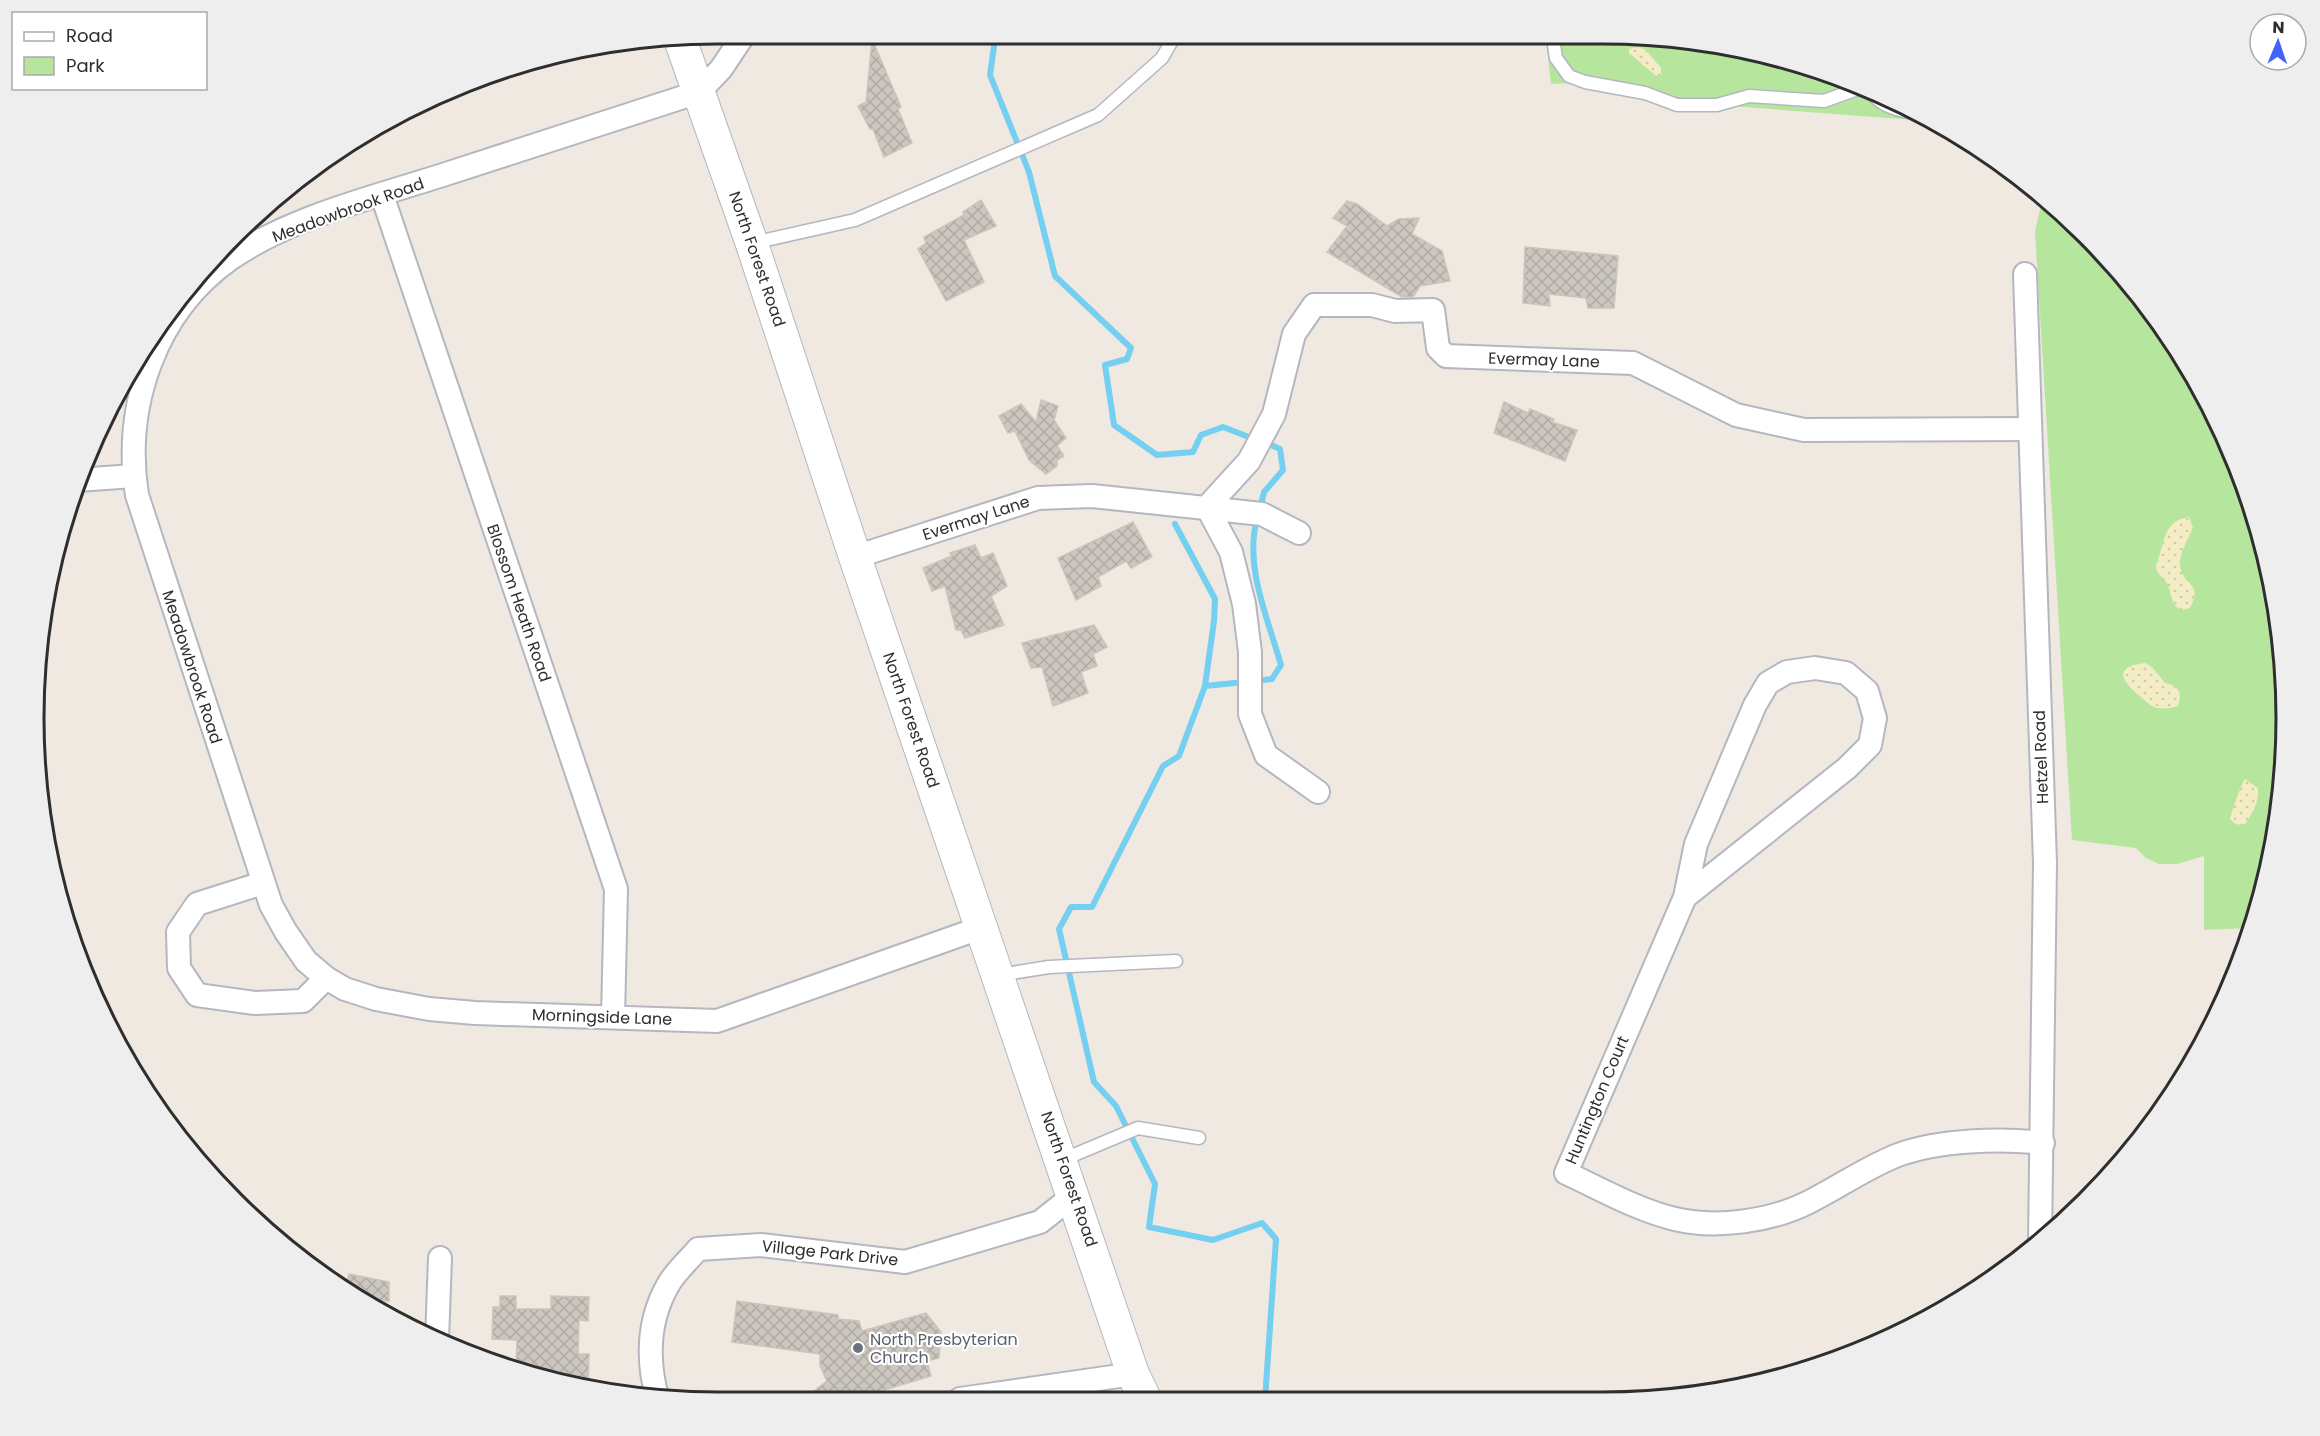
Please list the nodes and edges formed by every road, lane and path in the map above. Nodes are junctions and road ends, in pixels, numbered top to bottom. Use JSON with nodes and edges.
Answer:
{"nodes":[{"id":1,"x":738,"y":44,"type":"edge"},
{"id":2,"x":1170,"y":44,"type":"edge"},
{"id":3,"x":1554,"y":44,"type":"edge"},
{"id":4,"x":682,"y":45,"type":"edge"},
{"id":5,"x":1851,"y":91,"type":"edge"},
{"id":6,"x":699,"y":92,"type":"junction"},
{"id":7,"x":382,"y":195,"type":"junction"},
{"id":8,"x":752,"y":244,"type":"junction"},
{"id":9,"x":2025,"y":274,"type":"dead end"},
{"id":10,"x":198,"y":288,"type":"edge"},
{"id":11,"x":165,"y":332,"type":"edge"},
{"id":12,"x":2030,"y":429,"type":"junction"},
{"id":13,"x":134,"y":476,"type":"junction"},
{"id":14,"x":87,"y":479,"type":"edge"},
{"id":15,"x":1208,"y":507,"type":"junction"},
{"id":16,"x":1299,"y":533,"type":"dead end"},
{"id":17,"x":855,"y":557,"type":"junction"},
{"id":18,"x":1318,"y":792,"type":"dead end"},
{"id":19,"x":263,"y":883,"type":"junction"},
{"id":20,"x":1685,"y":897,"type":"junction"},
{"id":21,"x":983,"y":927,"type":"junction"},
{"id":22,"x":1176,"y":961,"type":"dead end"},
{"id":23,"x":999,"y":975,"type":"junction"},
{"id":24,"x":326,"y":978,"type":"junction"},
{"id":25,"x":614,"y":1017,"type":"junction"},
{"id":26,"x":1199,"y":1138,"type":"dead end"},
{"id":27,"x":2043,"y":1143,"type":"junction"},
{"id":28,"x":1062,"y":1160,"type":"junction"},
{"id":29,"x":1074,"y":1195,"type":"junction"},
{"id":30,"x":2040,"y":1230,"type":"edge"},
{"id":31,"x":440,"y":1258,"type":"dead end"},
{"id":32,"x":436,"y":1330,"type":"edge"},
{"id":33,"x":1139,"y":1387,"type":"edge"},
{"id":34,"x":655,"y":1389,"type":"edge"},
{"id":35,"x":1060,"y":1392,"type":"edge"}],
"edges":[{"from":1,"to":6,"type":"street"},
{"from":2,"to":8,"type":"lane"},
{"from":3,"to":5,"type":"lane"},
{"from":4,"to":6,"type":"main road","name":"North Forest Road"},
{"from":6,"to":7,"type":"street","name":"Meadowbrook Road"},
{"from":6,"to":8,"type":"main road","name":"North Forest Road"},
{"from":7,"to":10,"type":"street","name":"Meadowbrook Road"},
{"from":7,"to":25,"type":"street","name":"Blossom Heath Road"},
{"from":8,"to":17,"type":"main road","name":"North Forest Road"},
{"from":9,"to":12,"type":"street","name":"Hetzel Road"},
{"from":11,"to":13,"type":"street","name":"Meadowbrook Road"},
{"from":12,"to":15,"type":"street","name":"Evermay Lane"},
{"from":12,"to":27,"type":"street","name":"Hetzel Road"},
{"from":13,"to":14,"type":"street"},
{"from":13,"to":19,"type":"street","name":"Meadowbrook Road"},
{"from":15,"to":16,"type":"street","name":"Evermay Lane"},
{"from":15,"to":17,"type":"street","name":"Evermay Lane"},
{"from":15,"to":18,"type":"street"},
{"from":17,"to":21,"type":"main road","name":"North Forest Road"},
{"from":19,"to":24,"type":"street","name":"Morningside Lane"},
{"from":19,"to":24,"type":"street"},
{"from":20,"to":20,"type":"street","name":"Huntington Court"},
{"from":20,"to":27,"type":"street","name":"Huntington Court"},
{"from":21,"to":23,"type":"main road","name":"North Forest Road"},
{"from":21,"to":25,"type":"street","name":"Morningside Lane"},
{"from":22,"to":23,"type":"lane"},
{"from":23,"to":28,"type":"main road","name":"North Forest Road"},
{"from":24,"to":25,"type":"street","name":"Morningside Lane"},
{"from":26,"to":28,"type":"lane"},
{"from":27,"to":30,"type":"street","name":"Hetzel Road"},
{"from":28,"to":29,"type":"main road","name":"North Forest Road"},
{"from":29,"to":33,"type":"main road","name":"North Forest Road"},
{"from":29,"to":34,"type":"street","name":"Village Park Drive"},
{"from":31,"to":32,"type":"street"},
{"from":33,"to":35,"type":"street"}]}
